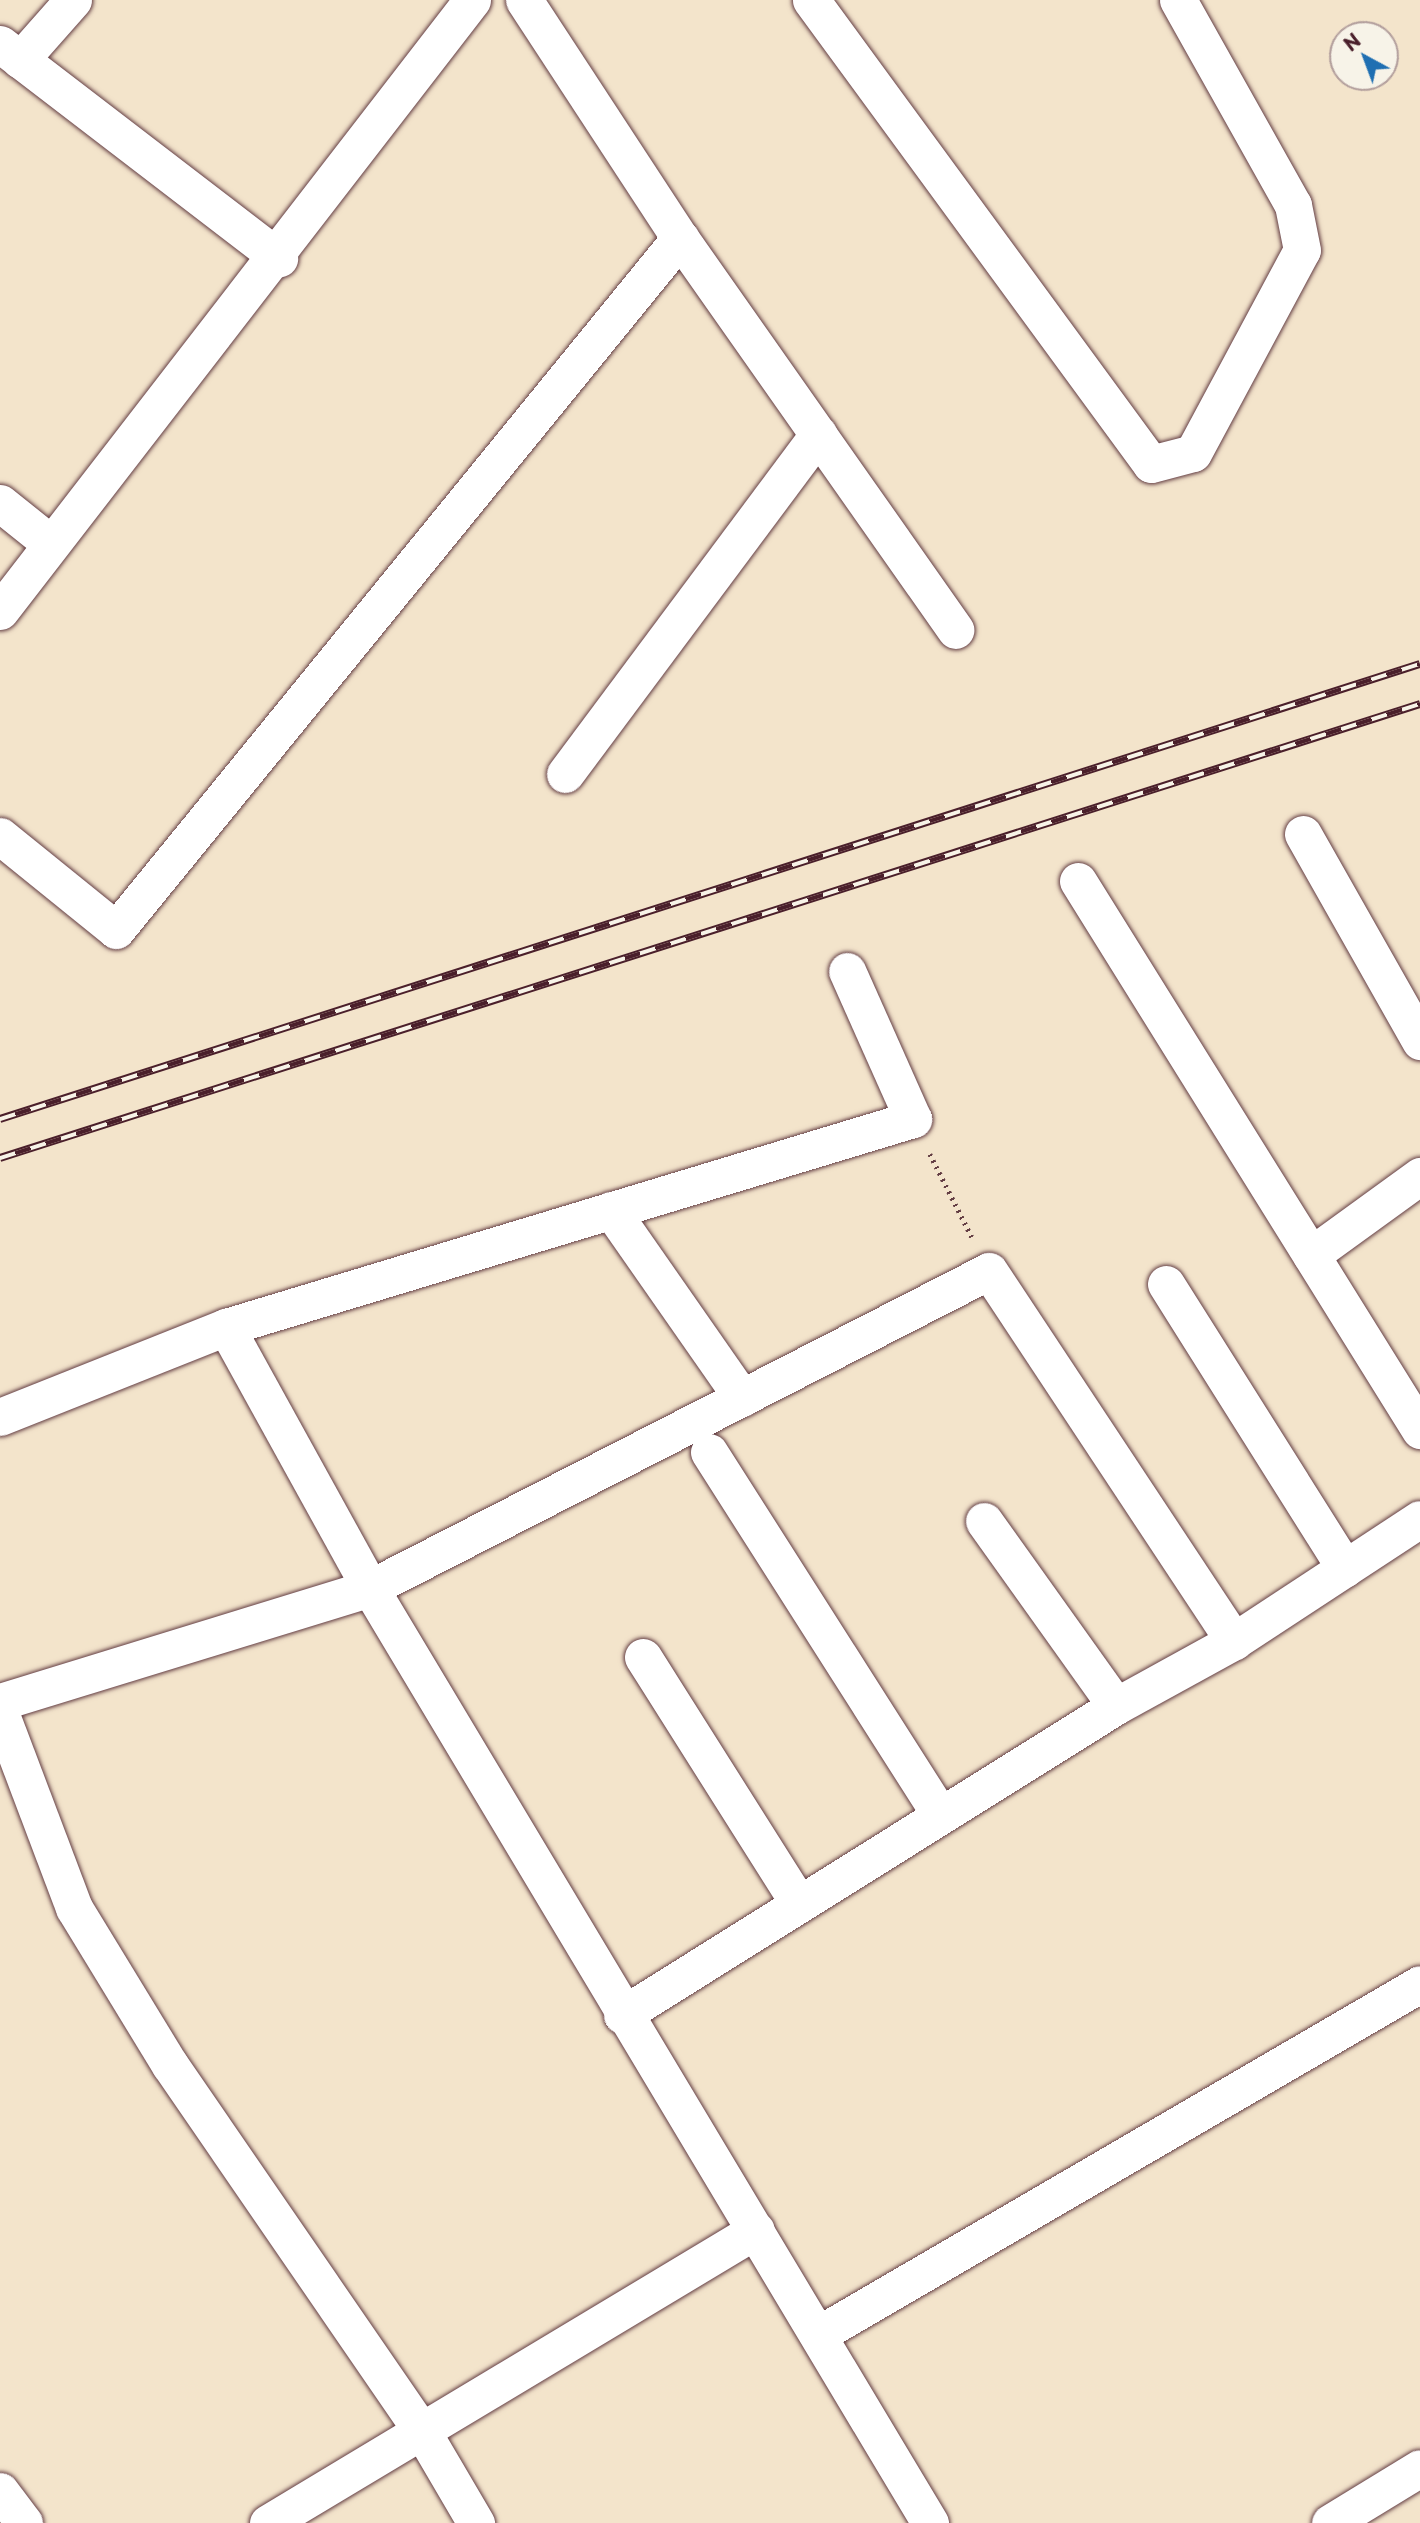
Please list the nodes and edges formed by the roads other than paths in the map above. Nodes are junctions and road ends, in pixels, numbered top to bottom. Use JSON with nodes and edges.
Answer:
{"nodes":[{"id":1,"x":73,"y":0,"type":"edge"},
{"id":2,"x":472,"y":0,"type":"edge"},
{"id":3,"x":524,"y":0,"type":"edge"},
{"id":4,"x":811,"y":0,"type":"edge"},
{"id":5,"x":1178,"y":0,"type":"edge"},
{"id":6,"x":10,"y":52,"type":"edge"},
{"id":7,"x":680,"y":238,"type":"junction"},
{"id":8,"x":279,"y":258,"type":"junction"},
{"id":9,"x":818,"y":434,"type":"junction"},
{"id":10,"x":0,"y":503,"type":"edge"},
{"id":11,"x":50,"y":543,"type":"junction"},
{"id":12,"x":0,"y":611,"type":"edge"},
{"id":13,"x":955,"y":629,"type":"dead end"},
{"id":14,"x":565,"y":774,"type":"dead end"},
{"id":15,"x":1303,"y":834,"type":"dead end"},
{"id":16,"x":0,"y":836,"type":"edge"},
{"id":17,"x":1078,"y":881,"type":"dead end"},
{"id":18,"x":847,"y":971,"type":"dead end"},
{"id":19,"x":1420,"y":1041,"type":"edge"},
{"id":20,"x":1420,"y":1177,"type":"edge"},
{"id":21,"x":611,"y":1210,"type":"junction"},
{"id":22,"x":1311,"y":1255,"type":"junction"},
{"id":23,"x":1166,"y":1284,"type":"dead end"},
{"id":24,"x":226,"y":1327,"type":"junction"},
{"id":25,"x":742,"y":1398,"type":"junction"},
{"id":26,"x":0,"y":1418,"type":"edge"},
{"id":27,"x":1420,"y":1430,"type":"edge"},
{"id":28,"x":709,"y":1452,"type":"dead end"},
{"id":29,"x":1420,"y":1519,"type":"edge"},
{"id":30,"x":984,"y":1521,"type":"dead end"},
{"id":31,"x":1345,"y":1568,"type":"junction"},
{"id":32,"x":370,"y":1588,"type":"junction"},
{"id":33,"x":1234,"y":1641,"type":"junction"},
{"id":34,"x":643,"y":1657,"type":"dead end"},
{"id":35,"x":0,"y":1702,"type":"edge"},
{"id":36,"x":1116,"y":1706,"type":"junction"},
{"id":37,"x":0,"y":1712,"type":"edge"},
{"id":38,"x":940,"y":1815,"type":"junction"},
{"id":39,"x":799,"y":1904,"type":"junction"},
{"id":40,"x":1420,"y":1984,"type":"edge"},
{"id":41,"x":622,"y":2015,"type":"junction"},
{"id":42,"x":756,"y":2230,"type":"junction"},
{"id":43,"x":819,"y":2334,"type":"junction"},
{"id":44,"x":422,"y":2431,"type":"junction"},
{"id":45,"x":1420,"y":2468,"type":"edge"},
{"id":46,"x":0,"y":2491,"type":"edge"},
{"id":47,"x":24,"y":2523,"type":"edge"},
{"id":48,"x":268,"y":2523,"type":"edge"},
{"id":49,"x":476,"y":2523,"type":"edge"},
{"id":50,"x":930,"y":2523,"type":"edge"},
{"id":51,"x":1330,"y":2523,"type":"edge"}],
"edges":[{"from":1,"to":6,"type":"street"},
{"from":2,"to":8,"type":"street"},
{"from":3,"to":7,"type":"street"},
{"from":4,"to":5,"type":"street"},
{"from":6,"to":8,"type":"street"},
{"from":7,"to":9,"type":"street"},
{"from":7,"to":16,"type":"street"},
{"from":8,"to":11,"type":"street"},
{"from":9,"to":13,"type":"street"},
{"from":9,"to":14,"type":"street"},
{"from":10,"to":11,"type":"street"},
{"from":11,"to":12,"type":"street"},
{"from":15,"to":19,"type":"street"},
{"from":17,"to":22,"type":"street"},
{"from":18,"to":21,"type":"street"},
{"from":20,"to":22,"type":"street"},
{"from":21,"to":24,"type":"street"},
{"from":21,"to":25,"type":"street"},
{"from":22,"to":27,"type":"street"},
{"from":23,"to":31,"type":"street"},
{"from":24,"to":26,"type":"street"},
{"from":24,"to":32,"type":"street"},
{"from":25,"to":32,"type":"street"},
{"from":25,"to":33,"type":"street"},
{"from":28,"to":38,"type":"street"},
{"from":29,"to":31,"type":"street"},
{"from":30,"to":36,"type":"street"},
{"from":31,"to":33,"type":"street"},
{"from":32,"to":35,"type":"street"},
{"from":32,"to":41,"type":"street"},
{"from":33,"to":36,"type":"street"},
{"from":34,"to":39,"type":"street"},
{"from":36,"to":38,"type":"street"},
{"from":37,"to":44,"type":"street"},
{"from":38,"to":39,"type":"street"},
{"from":39,"to":41,"type":"street"},
{"from":40,"to":43,"type":"street"},
{"from":41,"to":42,"type":"street"},
{"from":42,"to":43,"type":"street"},
{"from":42,"to":44,"type":"street"},
{"from":43,"to":50,"type":"street"},
{"from":44,"to":48,"type":"street"},
{"from":44,"to":49,"type":"street"},
{"from":45,"to":51,"type":"street"},
{"from":46,"to":47,"type":"street"}]}
